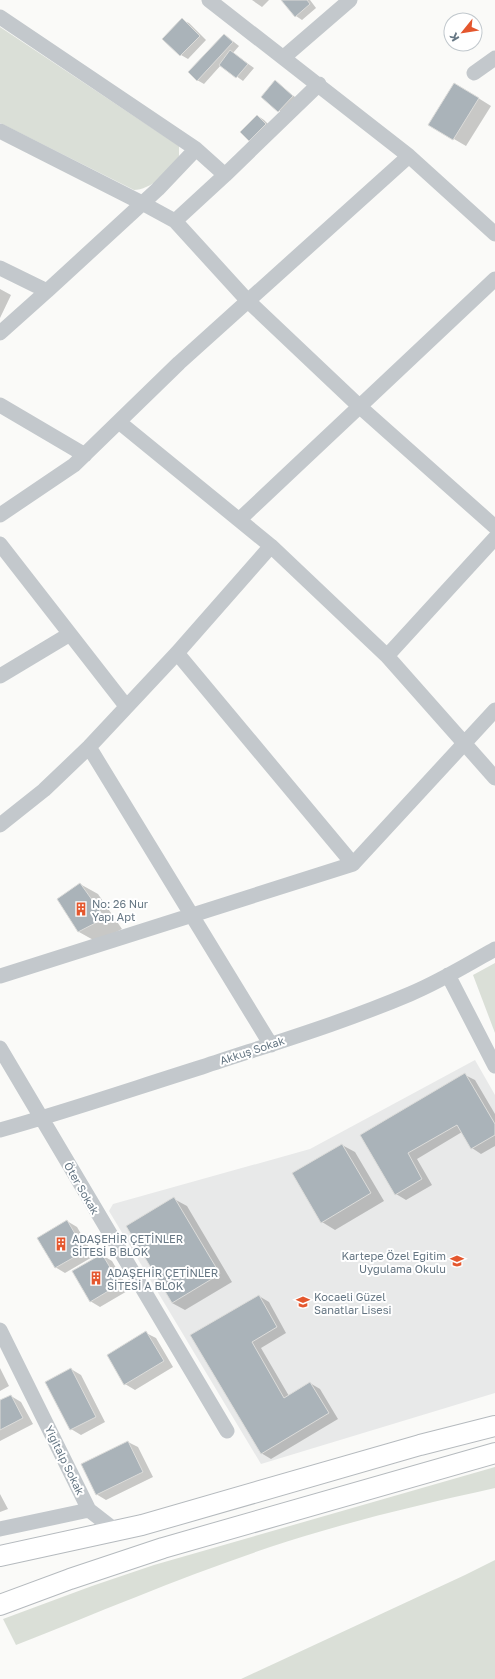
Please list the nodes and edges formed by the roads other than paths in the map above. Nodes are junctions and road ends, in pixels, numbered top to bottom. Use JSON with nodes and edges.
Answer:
{"nodes":[{"id":1,"x":210,"y":0,"type":"edge"},
{"id":2,"x":350,"y":0,"type":"edge"},
{"id":3,"x":0,"y":17,"type":"edge"},
{"id":4,"x":284,"y":57,"type":"junction"},
{"id":5,"x":495,"y":58,"type":"edge"},
{"id":6,"x":474,"y":73,"type":"dead end"},
{"id":7,"x":318,"y":84,"type":"junction"},
{"id":8,"x":0,"y":131,"type":"edge"},
{"id":9,"x":196,"y":149,"type":"junction"},
{"id":10,"x":409,"y":156,"type":"junction"},
{"id":11,"x":225,"y":175,"type":"junction"},
{"id":12,"x":142,"y":203,"type":"junction"},
{"id":13,"x":175,"y":221,"type":"junction"},
{"id":14,"x":495,"y":234,"type":"edge"},
{"id":15,"x":0,"y":268,"type":"edge"},
{"id":16,"x":495,"y":279,"type":"edge"},
{"id":17,"x":47,"y":291,"type":"junction"},
{"id":18,"x":247,"y":300,"type":"junction"},
{"id":19,"x":0,"y":333,"type":"edge"},
{"id":20,"x":0,"y":405,"type":"edge"},
{"id":21,"x":359,"y":406,"type":"junction"},
{"id":22,"x":120,"y":422,"type":"junction"},
{"id":23,"x":85,"y":455,"type":"junction"},
{"id":24,"x":0,"y":515,"type":"edge"},
{"id":25,"x":240,"y":519,"type":"junction"},
{"id":26,"x":495,"y":527,"type":"edge"},
{"id":27,"x":495,"y":538,"type":"edge"},
{"id":28,"x":0,"y":544,"type":"edge"},
{"id":29,"x":271,"y":546,"type":"junction"},
{"id":30,"x":70,"y":634,"type":"junction"},
{"id":31,"x":177,"y":653,"type":"junction"},
{"id":32,"x":387,"y":656,"type":"junction"},
{"id":33,"x":0,"y":676,"type":"edge"},
{"id":34,"x":126,"y":706,"type":"junction"},
{"id":35,"x":495,"y":710,"type":"edge"},
{"id":36,"x":465,"y":744,"type":"junction"},
{"id":37,"x":89,"y":747,"type":"junction"},
{"id":38,"x":495,"y":778,"type":"edge"},
{"id":39,"x":0,"y":825,"type":"edge"},
{"id":40,"x":353,"y":864,"type":"junction"},
{"id":41,"x":192,"y":916,"type":"junction"},
{"id":42,"x":495,"y":949,"type":"edge"},
{"id":43,"x":448,"y":975,"type":"junction"},
{"id":44,"x":0,"y":976,"type":"edge"},
{"id":45,"x":271,"y":1045,"type":"junction"},
{"id":46,"x":0,"y":1048,"type":"edge"},
{"id":47,"x":495,"y":1066,"type":"edge"},
{"id":48,"x":42,"y":1118,"type":"junction"},
{"id":49,"x":0,"y":1130,"type":"edge"},
{"id":50,"x":0,"y":1330,"type":"edge"},
{"id":51,"x":495,"y":1426,"type":"edge"},
{"id":52,"x":227,"y":1431,"type":"dead end"},
{"id":53,"x":495,"y":1452,"type":"edge"},
{"id":54,"x":89,"y":1510,"type":"junction"},
{"id":55,"x":0,"y":1529,"type":"edge"},
{"id":56,"x":116,"y":1531,"type":"junction"},
{"id":57,"x":0,"y":1556,"type":"edge"},
{"id":58,"x":0,"y":1605,"type":"edge"}],
"edges":[{"from":1,"to":4,"type":"street"},
{"from":2,"to":4,"type":"street"},
{"from":3,"to":9,"type":"street"},
{"from":4,"to":7,"type":"street"},
{"from":5,"to":6,"type":"street"},
{"from":7,"to":10,"type":"street"},
{"from":7,"to":11,"type":"street"},
{"from":8,"to":12,"type":"street"},
{"from":9,"to":11,"type":"street"},
{"from":9,"to":12,"type":"street"},
{"from":10,"to":14,"type":"street"},
{"from":10,"to":18,"type":"street"},
{"from":11,"to":13,"type":"street"},
{"from":12,"to":13,"type":"street"},
{"from":12,"to":17,"type":"street"},
{"from":13,"to":18,"type":"street"},
{"from":15,"to":17,"type":"street"},
{"from":16,"to":21,"type":"street"},
{"from":17,"to":19,"type":"street"},
{"from":18,"to":21,"type":"street"},
{"from":18,"to":22,"type":"street"},
{"from":20,"to":23,"type":"street"},
{"from":21,"to":25,"type":"street"},
{"from":21,"to":26,"type":"street"},
{"from":22,"to":23,"type":"street"},
{"from":22,"to":25,"type":"street"},
{"from":23,"to":24,"type":"street"},
{"from":25,"to":29,"type":"street"},
{"from":27,"to":32,"type":"street"},
{"from":28,"to":30,"type":"street"},
{"from":29,"to":31,"type":"street"},
{"from":29,"to":32,"type":"street"},
{"from":30,"to":33,"type":"street"},
{"from":30,"to":34,"type":"street"},
{"from":31,"to":34,"type":"street"},
{"from":31,"to":40,"type":"street"},
{"from":32,"to":36,"type":"street"},
{"from":34,"to":37,"type":"street"},
{"from":35,"to":36,"type":"street"},
{"from":36,"to":38,"type":"street"},
{"from":36,"to":40,"type":"street"},
{"from":37,"to":39,"type":"street"},
{"from":37,"to":41,"type":"street"},
{"from":40,"to":41,"type":"street"},
{"from":41,"to":44,"type":"street"},
{"from":41,"to":45,"type":"street"},
{"from":42,"to":43,"type":"street","name":"Akkuş Sokak"},
{"from":43,"to":45,"type":"street","name":"Akkuş Sokak"},
{"from":43,"to":47,"type":"street"},
{"from":45,"to":48,"type":"street","name":"Akkuş Sokak"},
{"from":46,"to":48,"type":"street","name":"Öter Sokak"},
{"from":48,"to":49,"type":"street","name":"Akkuş Sokak"},
{"from":48,"to":52,"type":"street","name":"Öter Sokak"},
{"from":50,"to":54,"type":"street","name":"Yiğitalp Sokak"},
{"from":51,"to":56,"type":"main road"},
{"from":53,"to":58,"type":"main road"},
{"from":54,"to":55,"type":"street","name":"Yiğitalp Sokak"},
{"from":54,"to":56,"type":"street"},
{"from":56,"to":57,"type":"main road"}]}
